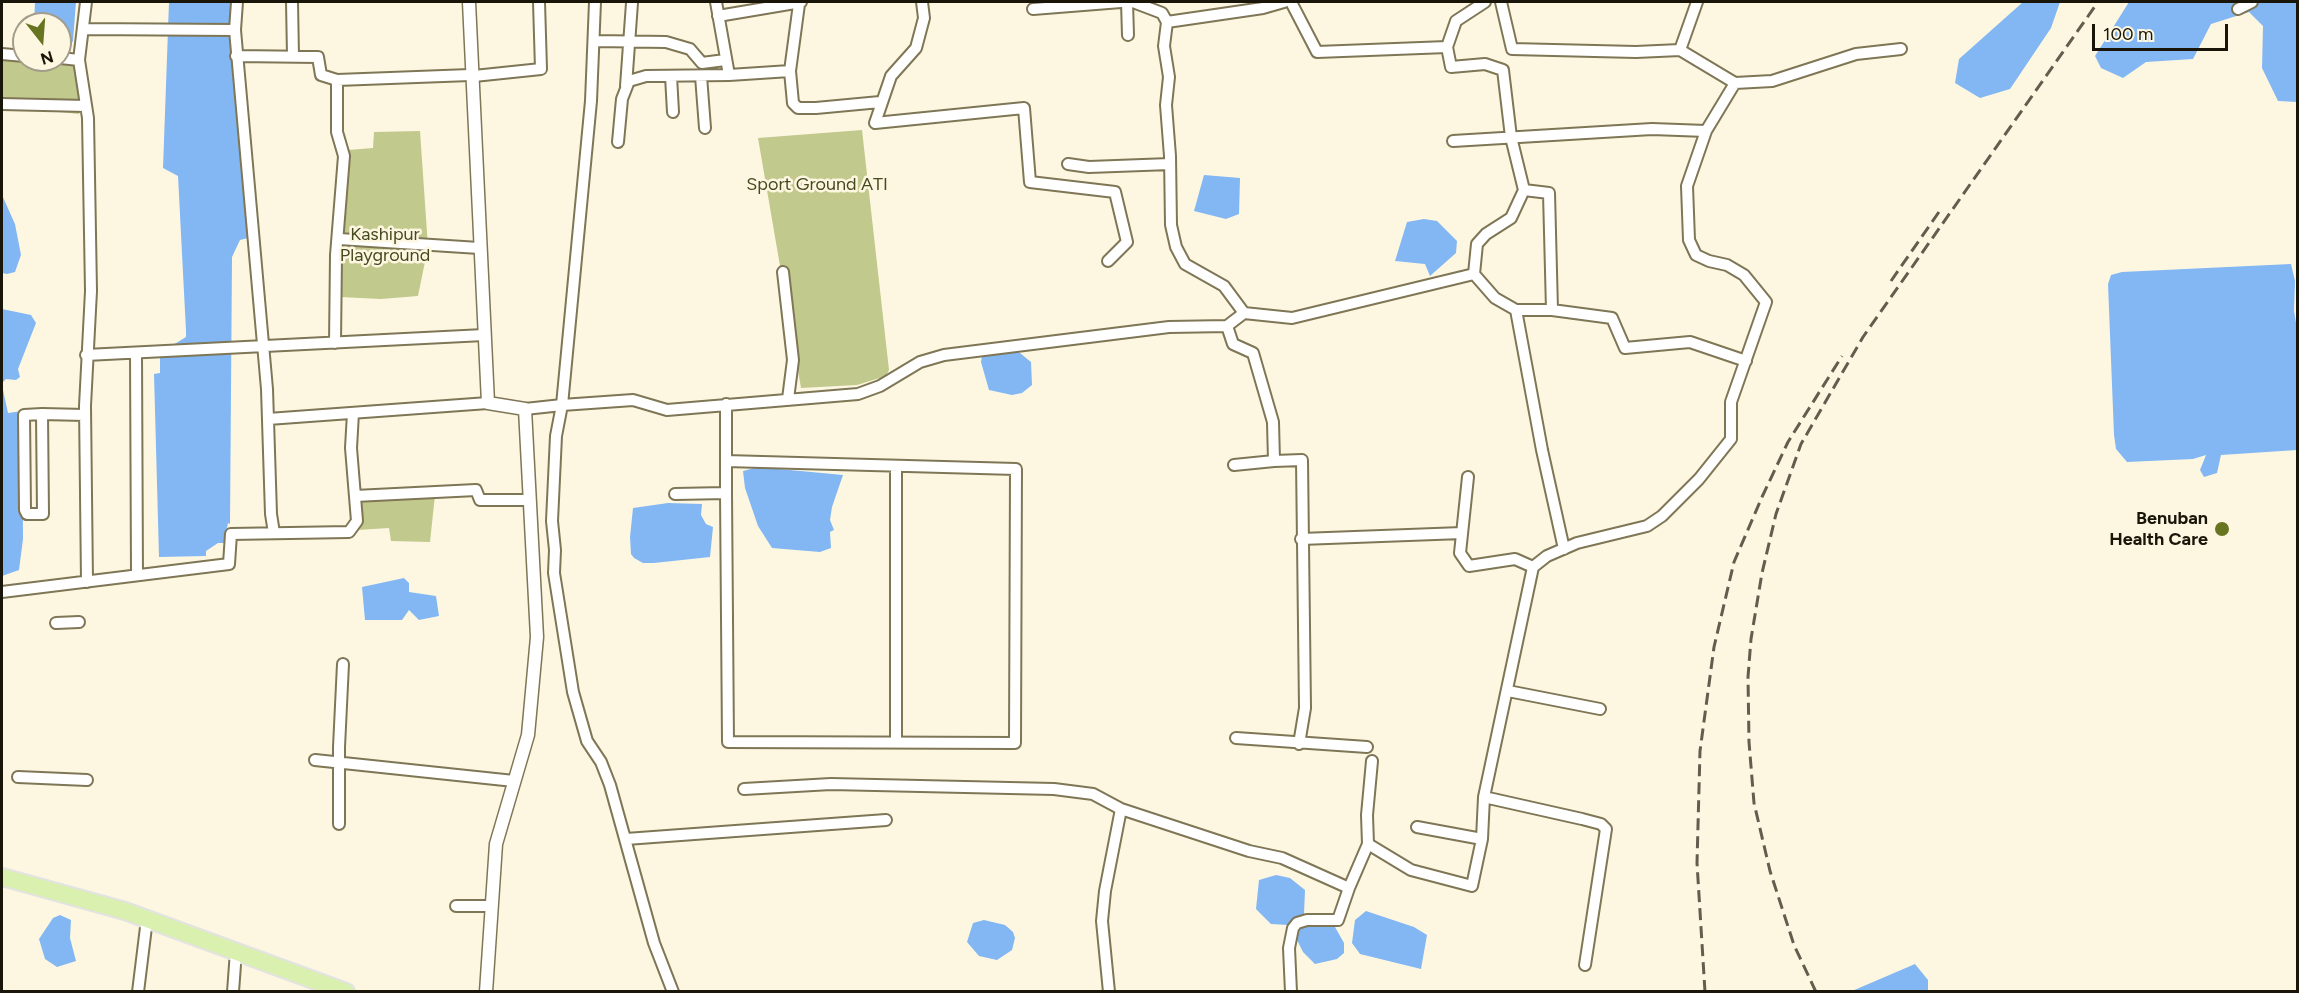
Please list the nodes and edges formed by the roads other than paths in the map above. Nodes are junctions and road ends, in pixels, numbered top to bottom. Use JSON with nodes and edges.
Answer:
{"nodes":[{"id":1,"x":86,"y":2,"type":"edge"},
{"id":2,"x":237,"y":2,"type":"edge"},
{"id":3,"x":292,"y":2,"type":"edge"},
{"id":4,"x":469,"y":2,"type":"edge"},
{"id":5,"x":538,"y":2,"type":"edge"},
{"id":6,"x":595,"y":2,"type":"edge"},
{"id":7,"x":716,"y":2,"type":"edge"},
{"id":8,"x":922,"y":2,"type":"edge"},
{"id":9,"x":1121,"y":2,"type":"edge"},
{"id":10,"x":1126,"y":2,"type":"edge"},
{"id":11,"x":1133,"y":2,"type":"edge"},
{"id":12,"x":1284,"y":2,"type":"edge"},
{"id":13,"x":1291,"y":2,"type":"edge"},
{"id":14,"x":1485,"y":2,"type":"edge"},
{"id":15,"x":1491,"y":2,"type":"edge"},
{"id":16,"x":1501,"y":2,"type":"edge"},
{"id":17,"x":1697,"y":2,"type":"edge"},
{"id":18,"x":2252,"y":2,"type":"edge"},
{"id":19,"x":632,"y":3,"type":"dead end"},
{"id":20,"x":800,"y":3,"type":"edge"},
{"id":21,"x":770,"y":4,"type":"edge"},
{"id":22,"x":1033,"y":9,"type":"dead end"},
{"id":23,"x":2238,"y":9,"type":"dead end"},
{"id":24,"x":718,"y":16,"type":"junction"},
{"id":25,"x":1167,"y":22,"type":"junction"},
{"id":26,"x":83,"y":29,"type":"junction"},
{"id":27,"x":235,"y":30,"type":"junction"},
{"id":28,"x":1128,"y":35,"type":"dead end"},
{"id":29,"x":595,"y":41,"type":"junction"},
{"id":30,"x":629,"y":42,"type":"junction"},
{"id":31,"x":1447,"y":47,"type":"junction"},
{"id":32,"x":1901,"y":49,"type":"dead end"},
{"id":33,"x":1680,"y":50,"type":"junction"},
{"id":34,"x":236,"y":56,"type":"junction"},
{"id":35,"x":293,"y":56,"type":"junction"},
{"id":36,"x":72,"y":59,"type":"edge"},
{"id":37,"x":79,"y":60,"type":"junction"},
{"id":38,"x":725,"y":60,"type":"junction"},
{"id":39,"x":790,"y":71,"type":"junction"},
{"id":40,"x":729,"y":75,"type":"junction"},
{"id":41,"x":472,"y":76,"type":"junction"},
{"id":42,"x":671,"y":76,"type":"junction"},
{"id":43,"x":701,"y":76,"type":"junction"},
{"id":44,"x":337,"y":80,"type":"junction"},
{"id":45,"x":1735,"y":83,"type":"junction"},
{"id":46,"x":626,"y":86,"type":"junction"},
{"id":47,"x":880,"y":102,"type":"junction"},
{"id":48,"x":2,"y":104,"type":"edge"},
{"id":49,"x":86,"y":106,"type":"junction"},
{"id":50,"x":673,"y":112,"type":"dead end"},
{"id":51,"x":705,"y":128,"type":"dead end"},
{"id":52,"x":1706,"y":131,"type":"junction"},
{"id":53,"x":1511,"y":137,"type":"junction"},
{"id":54,"x":1453,"y":141,"type":"dead end"},
{"id":55,"x":618,"y":142,"type":"dead end"},
{"id":56,"x":1068,"y":164,"type":"dead end"},
{"id":57,"x":1170,"y":164,"type":"junction"},
{"id":58,"x":1524,"y":190,"type":"junction"},
{"id":59,"x":339,"y":239,"type":"junction"},
{"id":60,"x":480,"y":248,"type":"junction"},
{"id":61,"x":1108,"y":261,"type":"dead end"},
{"id":62,"x":783,"y":272,"type":"dead end"},
{"id":63,"x":1474,"y":274,"type":"junction"},
{"id":64,"x":1516,"y":310,"type":"junction"},
{"id":65,"x":1552,"y":310,"type":"junction"},
{"id":66,"x":1244,"y":313,"type":"junction"},
{"id":67,"x":1227,"y":327,"type":"junction"},
{"id":68,"x":484,"y":335,"type":"junction"},
{"id":69,"x":335,"y":343,"type":"junction"},
{"id":70,"x":262,"y":347,"type":"junction"},
{"id":71,"x":136,"y":353,"type":"junction"},
{"id":72,"x":86,"y":355,"type":"junction"},
{"id":73,"x":1746,"y":362,"type":"junction"},
{"id":74,"x":788,"y":399,"type":"junction"},
{"id":75,"x":488,"y":403,"type":"junction"},
{"id":76,"x":562,"y":405,"type":"junction"},
{"id":77,"x":726,"y":405,"type":"junction"},
{"id":78,"x":525,"y":409,"type":"junction"},
{"id":79,"x":353,"y":413,"type":"junction"},
{"id":80,"x":42,"y":414,"type":"junction"},
{"id":81,"x":85,"y":415,"type":"junction"},
{"id":82,"x":268,"y":419,"type":"junction"},
{"id":83,"x":726,"y":461,"type":"junction"},
{"id":84,"x":1274,"y":461,"type":"junction"},
{"id":85,"x":1234,"y":465,"type":"dead end"},
{"id":86,"x":896,"y":466,"type":"junction"},
{"id":87,"x":1468,"y":477,"type":"dead end"},
{"id":88,"x":726,"y":493,"type":"junction"},
{"id":89,"x":675,"y":494,"type":"dead end"},
{"id":90,"x":355,"y":496,"type":"junction"},
{"id":91,"x":529,"y":500,"type":"junction"},
{"id":92,"x":274,"y":533,"type":"junction"},
{"id":93,"x":1462,"y":533,"type":"junction"},
{"id":94,"x":1301,"y":540,"type":"junction"},
{"id":95,"x":1564,"y":549,"type":"junction"},
{"id":96,"x":1533,"y":567,"type":"junction"},
{"id":97,"x":137,"y":575,"type":"junction"},
{"id":98,"x":87,"y":582,"type":"junction"},
{"id":99,"x":2,"y":592,"type":"edge"},
{"id":100,"x":79,"y":622,"type":"dead end"},
{"id":101,"x":56,"y":623,"type":"dead end"},
{"id":102,"x":343,"y":664,"type":"dead end"},
{"id":103,"x":1508,"y":692,"type":"junction"},
{"id":104,"x":1600,"y":709,"type":"dead end"},
{"id":105,"x":1236,"y":738,"type":"dead end"},
{"id":106,"x":896,"y":742,"type":"junction"},
{"id":107,"x":1299,"y":744,"type":"junction"},
{"id":108,"x":1367,"y":747,"type":"dead end"},
{"id":109,"x":315,"y":760,"type":"dead end"},
{"id":110,"x":1372,"y":761,"type":"dead end"},
{"id":111,"x":340,"y":763,"type":"junction"},
{"id":112,"x":18,"y":777,"type":"dead end"},
{"id":113,"x":87,"y":780,"type":"dead end"},
{"id":114,"x":514,"y":781,"type":"junction"},
{"id":115,"x":744,"y":789,"type":"dead end"},
{"id":116,"x":1484,"y":797,"type":"junction"},
{"id":117,"x":1121,"y":809,"type":"junction"},
{"id":118,"x":886,"y":820,"type":"dead end"},
{"id":119,"x":339,"y":824,"type":"dead end"},
{"id":120,"x":1417,"y":828,"type":"dead end"},
{"id":121,"x":626,"y":839,"type":"junction"},
{"id":122,"x":1482,"y":839,"type":"junction"},
{"id":123,"x":1368,"y":844,"type":"junction"},
{"id":124,"x":2,"y":877,"type":"edge"},
{"id":125,"x":1349,"y":888,"type":"junction"},
{"id":126,"x":456,"y":906,"type":"dead end"},
{"id":127,"x":491,"y":906,"type":"junction"},
{"id":128,"x":147,"y":919,"type":"junction"},
{"id":129,"x":236,"y":951,"type":"junction"},
{"id":130,"x":1585,"y":965,"type":"dead end"},
{"id":131,"x":138,"y":992,"type":"edge"},
{"id":132,"x":233,"y":992,"type":"edge"},
{"id":133,"x":346,"y":992,"type":"edge"},
{"id":134,"x":486,"y":992,"type":"edge"},
{"id":135,"x":673,"y":992,"type":"edge"},
{"id":136,"x":1108,"y":992,"type":"edge"},
{"id":137,"x":1291,"y":992,"type":"edge"}],
"edges":[{"from":1,"to":26,"type":"street"},
{"from":2,"to":27,"type":"street"},
{"from":3,"to":35,"type":"street"},
{"from":4,"to":41,"type":"street"},
{"from":5,"to":41,"type":"street"},
{"from":6,"to":29,"type":"street"},
{"from":7,"to":24,"type":"street"},
{"from":8,"to":47,"type":"street"},
{"from":9,"to":22,"type":"street"},
{"from":10,"to":28,"type":"street"},
{"from":11,"to":25,"type":"street"},
{"from":12,"to":25,"type":"street"},
{"from":13,"to":31,"type":"street"},
{"from":14,"to":15,"type":"street"},
{"from":14,"to":31,"type":"street"},
{"from":16,"to":33,"type":"street"},
{"from":17,"to":33,"type":"street"},
{"from":18,"to":23,"type":"street"},
{"from":19,"to":30,"type":"street"},
{"from":20,"to":21,"type":"street"},
{"from":20,"to":39,"type":"street"},
{"from":21,"to":24,"type":"street"},
{"from":24,"to":38,"type":"street"},
{"from":25,"to":57,"type":"street"},
{"from":26,"to":27,"type":"street"},
{"from":26,"to":37,"type":"street"},
{"from":27,"to":34,"type":"street"},
{"from":29,"to":30,"type":"street"},
{"from":29,"to":76,"type":"street"},
{"from":30,"to":38,"type":"street"},
{"from":30,"to":46,"type":"street"},
{"from":31,"to":53,"type":"street"},
{"from":32,"to":45,"type":"street"},
{"from":33,"to":45,"type":"street"},
{"from":34,"to":35,"type":"street"},
{"from":34,"to":70,"type":"street"},
{"from":35,"to":44,"type":"street"},
{"from":36,"to":37,"type":"street"},
{"from":37,"to":49,"type":"street"},
{"from":38,"to":40,"type":"street"},
{"from":39,"to":40,"type":"street"},
{"from":39,"to":47,"type":"street"},
{"from":40,"to":43,"type":"street"},
{"from":41,"to":44,"type":"street"},
{"from":41,"to":60,"type":"street"},
{"from":42,"to":43,"type":"street"},
{"from":42,"to":46,"type":"street"},
{"from":42,"to":50,"type":"street"},
{"from":43,"to":51,"type":"street"},
{"from":44,"to":59,"type":"street"},
{"from":45,"to":52,"type":"street"},
{"from":46,"to":55,"type":"street"},
{"from":47,"to":61,"type":"street"},
{"from":48,"to":49,"type":"street"},
{"from":49,"to":72,"type":"street"},
{"from":52,"to":53,"type":"street"},
{"from":52,"to":73,"type":"street"},
{"from":53,"to":54,"type":"street"},
{"from":53,"to":58,"type":"street"},
{"from":56,"to":57,"type":"street"},
{"from":57,"to":66,"type":"street"},
{"from":58,"to":63,"type":"street"},
{"from":58,"to":65,"type":"street"},
{"from":59,"to":60,"type":"street"},
{"from":59,"to":69,"type":"street"},
{"from":60,"to":68,"type":"street"},
{"from":62,"to":74,"type":"street"},
{"from":63,"to":64,"type":"street"},
{"from":63,"to":66,"type":"street"},
{"from":64,"to":65,"type":"street"},
{"from":64,"to":95,"type":"street"},
{"from":65,"to":73,"type":"street"},
{"from":66,"to":67,"type":"street"},
{"from":67,"to":74,"type":"street"},
{"from":67,"to":84,"type":"street"},
{"from":68,"to":69,"type":"street"},
{"from":68,"to":75,"type":"street"},
{"from":69,"to":70,"type":"street"},
{"from":70,"to":71,"type":"street"},
{"from":70,"to":82,"type":"street"},
{"from":71,"to":72,"type":"street"},
{"from":71,"to":97,"type":"street"},
{"from":72,"to":81,"type":"street"},
{"from":73,"to":95,"type":"street"},
{"from":74,"to":77,"type":"street"},
{"from":75,"to":78,"type":"street"},
{"from":75,"to":79,"type":"street"},
{"from":76,"to":77,"type":"street"},
{"from":76,"to":78,"type":"street"},
{"from":76,"to":121,"type":"street"},
{"from":77,"to":83,"type":"street"},
{"from":78,"to":91,"type":"street"},
{"from":79,"to":82,"type":"street"},
{"from":79,"to":90,"type":"street"},
{"from":80,"to":80,"type":"street"},
{"from":80,"to":81,"type":"street"},
{"from":81,"to":98,"type":"street"},
{"from":82,"to":92,"type":"street"},
{"from":83,"to":86,"type":"street"},
{"from":83,"to":88,"type":"street"},
{"from":84,"to":85,"type":"street"},
{"from":84,"to":94,"type":"street"},
{"from":86,"to":106,"type":"street"},
{"from":86,"to":106,"type":"street"},
{"from":87,"to":93,"type":"street"},
{"from":88,"to":89,"type":"street"},
{"from":88,"to":106,"type":"street"},
{"from":90,"to":91,"type":"street"},
{"from":90,"to":92,"type":"street"},
{"from":91,"to":114,"type":"street"},
{"from":92,"to":97,"type":"street"},
{"from":93,"to":94,"type":"street"},
{"from":93,"to":96,"type":"street"},
{"from":94,"to":107,"type":"street"},
{"from":95,"to":96,"type":"street"},
{"from":96,"to":103,"type":"street"},
{"from":97,"to":98,"type":"street"},
{"from":98,"to":99,"type":"street"},
{"from":100,"to":101,"type":"street"},
{"from":102,"to":111,"type":"street"},
{"from":103,"to":104,"type":"street"},
{"from":103,"to":116,"type":"street"},
{"from":105,"to":107,"type":"street"},
{"from":107,"to":108,"type":"street"},
{"from":109,"to":111,"type":"street"},
{"from":110,"to":123,"type":"street"},
{"from":111,"to":114,"type":"street"},
{"from":111,"to":119,"type":"street"},
{"from":112,"to":113,"type":"street"},
{"from":114,"to":127,"type":"street"},
{"from":115,"to":117,"type":"street"},
{"from":116,"to":122,"type":"street"},
{"from":116,"to":130,"type":"street"},
{"from":117,"to":125,"type":"street"},
{"from":117,"to":136,"type":"street"},
{"from":118,"to":121,"type":"street"},
{"from":120,"to":122,"type":"street"},
{"from":121,"to":135,"type":"street"},
{"from":122,"to":123,"type":"street"},
{"from":123,"to":125,"type":"street"},
{"from":124,"to":128,"type":"main road"},
{"from":125,"to":137,"type":"street"},
{"from":126,"to":127,"type":"street"},
{"from":127,"to":134,"type":"street"},
{"from":128,"to":129,"type":"main road"},
{"from":128,"to":131,"type":"street"},
{"from":129,"to":132,"type":"street"},
{"from":129,"to":133,"type":"main road"}]}
